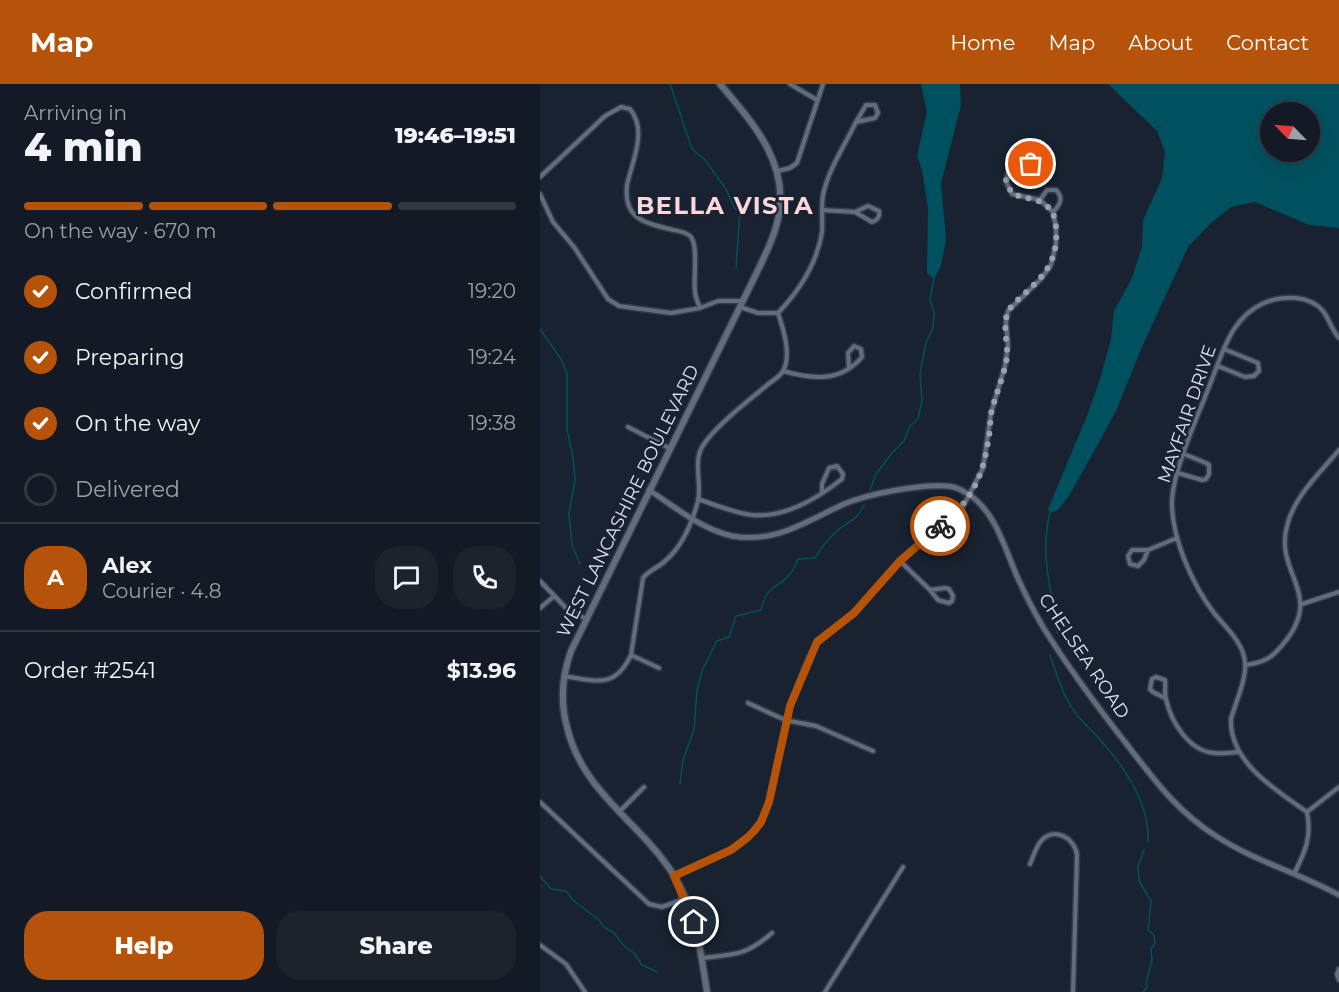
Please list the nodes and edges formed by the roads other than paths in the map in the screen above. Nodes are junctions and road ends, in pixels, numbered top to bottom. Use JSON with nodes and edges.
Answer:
{"nodes":[{"id":1,"x":720,"y":84,"type":"edge"},
{"id":2,"x":790,"y":84,"type":"edge"},
{"id":3,"x":823,"y":84,"type":"edge"},
{"id":4,"x":817,"y":100,"type":"junction"},
{"id":5,"x":856,"y":122,"type":"junction"},
{"id":6,"x":778,"y":171,"type":"junction"},
{"id":7,"x":1008,"y":172,"type":"junction"},
{"id":8,"x":540,"y":177,"type":"edge"},
{"id":9,"x":540,"y":194,"type":"edge"},
{"id":10,"x":1040,"y":200,"type":"junction"},
{"id":11,"x":822,"y":210,"type":"junction"},
{"id":12,"x":855,"y":212,"type":"junction"},
{"id":13,"x":1053,"y":212,"type":"junction"},
{"id":14,"x":741,"y":304,"type":"junction"},
{"id":15,"x":700,"y":308,"type":"junction"},
{"id":16,"x":778,"y":313,"type":"junction"},
{"id":17,"x":1339,"y":338,"type":"edge"},
{"id":18,"x":1224,"y":349,"type":"junction"},
{"id":19,"x":1218,"y":366,"type":"junction"},
{"id":20,"x":849,"y":368,"type":"junction"},
{"id":21,"x":783,"y":371,"type":"junction"},
{"id":22,"x":628,"y":427,"type":"dead end"},
{"id":23,"x":669,"y":448,"type":"junction"},
{"id":24,"x":1339,"y":450,"type":"edge"},
{"id":25,"x":1184,"y":454,"type":"junction"},
{"id":26,"x":1178,"y":473,"type":"junction"},
{"id":27,"x":649,"y":490,"type":"junction"},
{"id":28,"x":822,"y":492,"type":"junction"},
{"id":29,"x":970,"y":495,"type":"junction"},
{"id":30,"x":698,"y":499,"type":"junction"},
{"id":31,"x":692,"y":518,"type":"junction"},
{"id":32,"x":1177,"y":538,"type":"junction"},
{"id":33,"x":1148,"y":550,"type":"junction"},
{"id":34,"x":900,"y":561,"type":"junction"},
{"id":35,"x":540,"y":581,"type":"edge"},
{"id":36,"x":930,"y":590,"type":"junction"},
{"id":37,"x":1339,"y":592,"type":"edge"},
{"id":38,"x":553,"y":597,"type":"junction"},
{"id":39,"x":1302,"y":604,"type":"junction"},
{"id":40,"x":540,"y":608,"type":"edge"},
{"id":41,"x":586,"y":619,"type":"junction"},
{"id":42,"x":631,"y":655,"type":"junction"},
{"id":43,"x":1246,"y":665,"type":"junction"},
{"id":44,"x":659,"y":668,"type":"dead end"},
{"id":45,"x":563,"y":676,"type":"junction"},
{"id":46,"x":1165,"y":698,"type":"junction"},
{"id":47,"x":748,"y":704,"type":"dead end"},
{"id":48,"x":785,"y":720,"type":"junction"},
{"id":49,"x":873,"y":752,"type":"dead end"},
{"id":50,"x":1238,"y":752,"type":"junction"},
{"id":51,"x":644,"y":787,"type":"dead end"},
{"id":52,"x":1339,"y":787,"type":"edge"},
{"id":53,"x":540,"y":802,"type":"edge"},
{"id":54,"x":619,"y":812,"type":"junction"},
{"id":55,"x":1307,"y":812,"type":"junction"},
{"id":56,"x":1030,"y":864,"type":"dead end"},
{"id":57,"x":903,"y":867,"type":"dead end"},
{"id":58,"x":1294,"y":875,"type":"junction"},
{"id":59,"x":674,"y":876,"type":"junction"},
{"id":60,"x":1339,"y":895,"type":"edge"},
{"id":61,"x":684,"y":899,"type":"junction"},
{"id":62,"x":772,"y":933,"type":"dead end"},
{"id":63,"x":540,"y":945,"type":"edge"},
{"id":64,"x":702,"y":958,"type":"junction"},
{"id":65,"x":1339,"y":969,"type":"edge"},
{"id":66,"x":1339,"y":980,"type":"edge"},
{"id":67,"x":585,"y":992,"type":"edge"},
{"id":68,"x":707,"y":992,"type":"edge"},
{"id":69,"x":825,"y":992,"type":"edge"},
{"id":70,"x":1073,"y":992,"type":"edge"}],
"edges":[{"from":1,"to":6,"type":"main road","name":"WEST LANCASHIRE BOULEVARD"},
{"from":2,"to":4,"type":"street"},
{"from":3,"to":4,"type":"street"},
{"from":4,"to":6,"type":"street"},
{"from":5,"to":5,"type":"street"},
{"from":5,"to":11,"type":"street"},
{"from":6,"to":14,"type":"main road","name":"WEST LANCASHIRE BOULEVARD"},
{"from":7,"to":7,"type":"street"},
{"from":7,"to":10,"type":"street"},
{"from":8,"to":15,"type":"street"},
{"from":9,"to":15,"type":"street"},
{"from":10,"to":13,"type":"street"},
{"from":10,"to":13,"type":"street"},
{"from":11,"to":12,"type":"street"},
{"from":11,"to":16,"type":"street"},
{"from":12,"to":12,"type":"street"},
{"from":13,"to":29,"type":"street"},
{"from":14,"to":15,"type":"street"},
{"from":14,"to":16,"type":"street"},
{"from":14,"to":23,"type":"main road","name":"WEST LANCASHIRE BOULEVARD"},
{"from":16,"to":21,"type":"street"},
{"from":17,"to":18,"type":"street","name":"MAYFAIR DRIVE"},
{"from":18,"to":19,"type":"street","name":"MAYFAIR DRIVE"},
{"from":18,"to":19,"type":"street"},
{"from":19,"to":25,"type":"street","name":"MAYFAIR DRIVE"},
{"from":20,"to":20,"type":"street"},
{"from":20,"to":21,"type":"street"},
{"from":21,"to":30,"type":"street"},
{"from":22,"to":23,"type":"street"},
{"from":23,"to":27,"type":"main road","name":"WEST LANCASHIRE BOULEVARD"},
{"from":24,"to":39,"type":"street"},
{"from":25,"to":26,"type":"street","name":"MAYFAIR DRIVE"},
{"from":25,"to":26,"type":"street"},
{"from":26,"to":32,"type":"street","name":"MAYFAIR DRIVE"},
{"from":27,"to":31,"type":"street"},
{"from":27,"to":41,"type":"main road","name":"WEST LANCASHIRE BOULEVARD"},
{"from":28,"to":28,"type":"street"},
{"from":28,"to":30,"type":"street"},
{"from":29,"to":31,"type":"street"},
{"from":29,"to":34,"type":"street"},
{"from":29,"to":58,"type":"street","name":"CHELSEA ROAD"},
{"from":30,"to":31,"type":"street"},
{"from":31,"to":42,"type":"street"},
{"from":32,"to":33,"type":"street"},
{"from":32,"to":43,"type":"street","name":"MAYFAIR DRIVE"},
{"from":33,"to":33,"type":"street"},
{"from":34,"to":36,"type":"street"},
{"from":34,"to":48,"type":"street"},
{"from":35,"to":38,"type":"street"},
{"from":36,"to":36,"type":"street"},
{"from":37,"to":39,"type":"street"},
{"from":38,"to":40,"type":"street"},
{"from":38,"to":41,"type":"street"},
{"from":39,"to":43,"type":"street"},
{"from":41,"to":45,"type":"main road","name":"WEST LANCASHIRE BOULEVARD"},
{"from":42,"to":44,"type":"street"},
{"from":42,"to":45,"type":"street"},
{"from":43,"to":50,"type":"street"},
{"from":45,"to":54,"type":"main road","name":"WEST LANCASHIRE BOULEVARD"},
{"from":46,"to":46,"type":"street"},
{"from":46,"to":50,"type":"street"},
{"from":47,"to":48,"type":"street"},
{"from":48,"to":49,"type":"street"},
{"from":48,"to":59,"type":"street"},
{"from":50,"to":55,"type":"street"},
{"from":51,"to":54,"type":"street"},
{"from":52,"to":55,"type":"street"},
{"from":53,"to":61,"type":"street"},
{"from":54,"to":59,"type":"main road","name":"WEST LANCASHIRE BOULEVARD"},
{"from":55,"to":58,"type":"street"},
{"from":56,"to":70,"type":"street"},
{"from":57,"to":69,"type":"street"},
{"from":58,"to":60,"type":"street","name":"CHELSEA ROAD"},
{"from":59,"to":61,"type":"main road","name":"WEST LANCASHIRE BOULEVARD"},
{"from":61,"to":64,"type":"main road","name":"WEST LANCASHIRE BOULEVARD"},
{"from":62,"to":64,"type":"street"},
{"from":63,"to":67,"type":"street"},
{"from":64,"to":68,"type":"main road","name":"WEST LANCASHIRE BOULEVARD"},
{"from":65,"to":66,"type":"street"}]}
